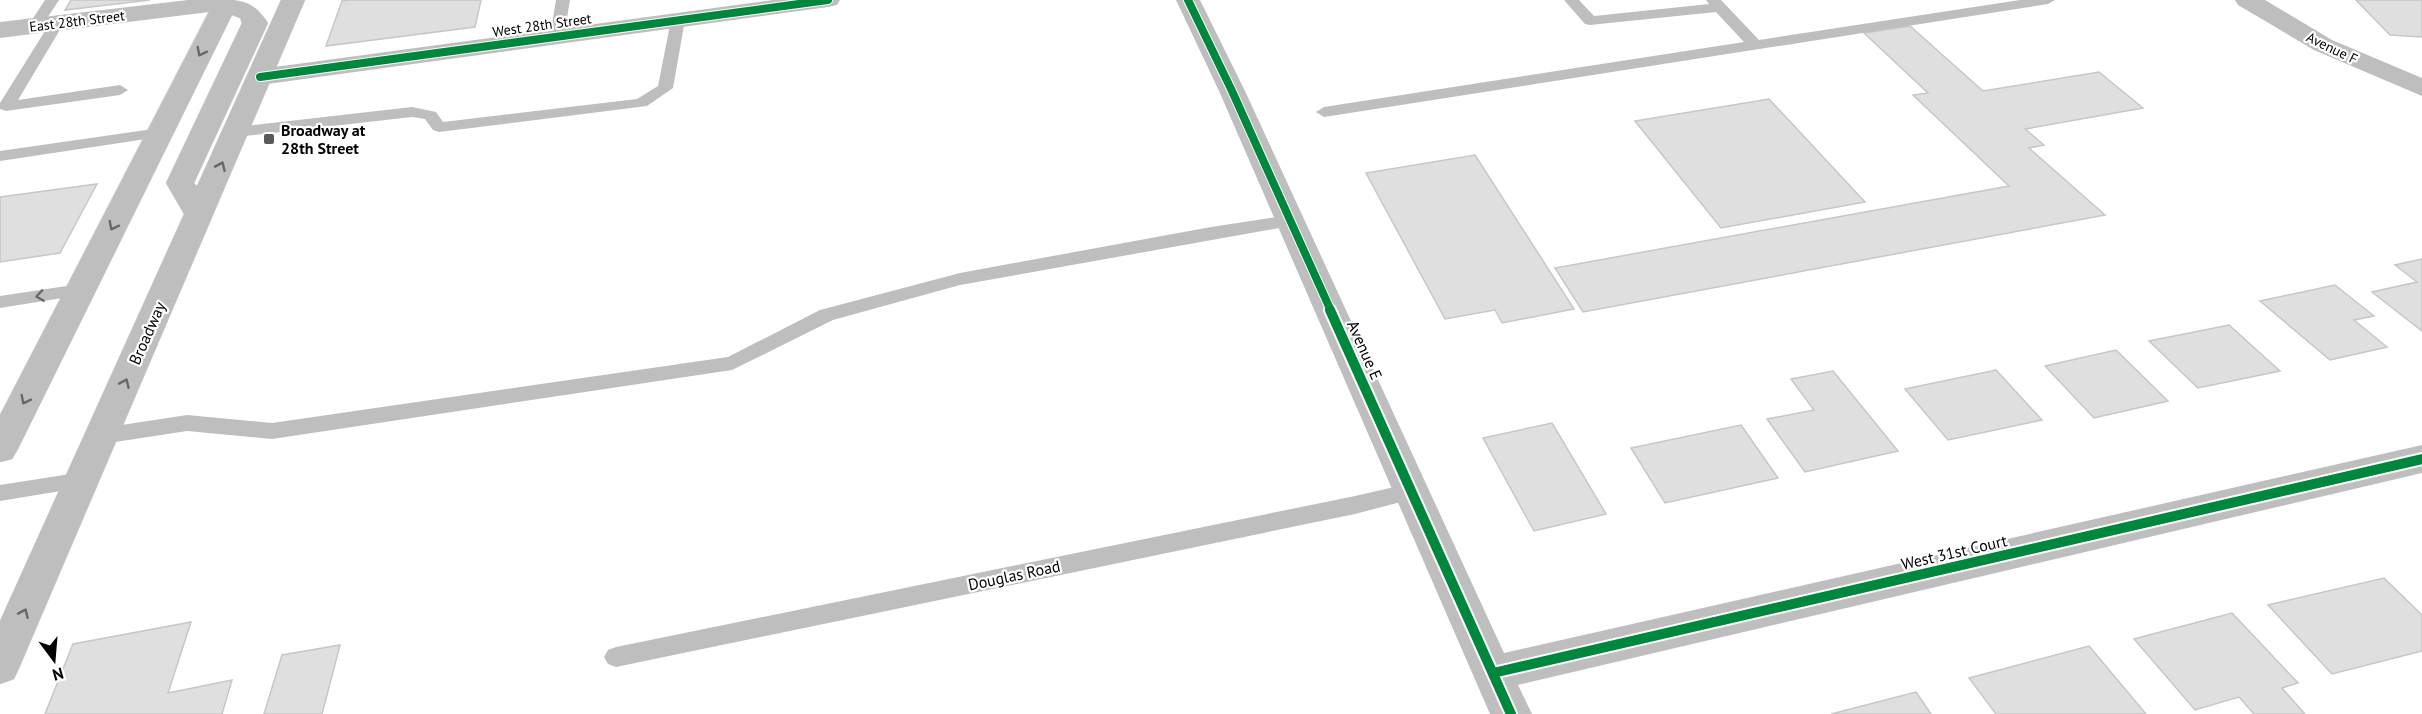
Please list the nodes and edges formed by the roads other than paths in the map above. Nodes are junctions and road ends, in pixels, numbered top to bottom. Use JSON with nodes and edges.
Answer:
{"nodes":[{"id":1,"x":293,"y":0,"type":"edge"},
{"id":2,"x":563,"y":0,"type":"edge"},
{"id":3,"x":828,"y":0,"type":"edge"},
{"id":4,"x":1188,"y":0,"type":"edge"},
{"id":5,"x":1572,"y":0,"type":"edge"},
{"id":6,"x":2048,"y":0,"type":"edge"},
{"id":7,"x":2247,"y":0,"type":"edge"},
{"id":8,"x":226,"y":2,"type":"edge"},
{"id":9,"x":1717,"y":4,"type":"edge"},
{"id":10,"x":48,"y":16,"type":"edge"},
{"id":11,"x":678,"y":20,"type":"junction"},
{"id":12,"x":0,"y":30,"type":"edge"},
{"id":13,"x":557,"y":36,"type":"junction"},
{"id":14,"x":1755,"y":45,"type":"junction"},
{"id":15,"x":260,"y":77,"type":"junction"},
{"id":16,"x":2422,"y":88,"type":"edge"},
{"id":17,"x":120,"y":90,"type":"dead end"},
{"id":18,"x":1324,"y":112,"type":"dead end"},
{"id":19,"x":236,"y":132,"type":"junction"},
{"id":20,"x":160,"y":134,"type":"junction"},
{"id":21,"x":0,"y":156,"type":"edge"},
{"id":22,"x":199,"y":213,"type":"junction"},
{"id":23,"x":1290,"y":221,"type":"junction"},
{"id":24,"x":80,"y":290,"type":"junction"},
{"id":25,"x":0,"y":302,"type":"edge"},
{"id":26,"x":102,"y":436,"type":"junction"},
{"id":27,"x":0,"y":449,"type":"edge"},
{"id":28,"x":2422,"y":459,"type":"edge"},
{"id":29,"x":83,"y":480,"type":"junction"},
{"id":30,"x":1412,"y":490,"type":"junction"},
{"id":31,"x":0,"y":493,"type":"edge"},
{"id":32,"x":616,"y":657,"type":"dead end"},
{"id":33,"x":0,"y":666,"type":"edge"},
{"id":34,"x":1493,"y":673,"type":"junction"},
{"id":35,"x":1511,"y":714,"type":"edge"}],
"edges":[{"from":1,"to":15,"type":"street","name":"Broadway"},
{"from":2,"to":13,"type":"lane"},
{"from":3,"to":11,"type":"street","name":"West 28th Street"},
{"from":4,"to":23,"type":"street","name":"Avenue E"},
{"from":5,"to":9,"type":"lane"},
{"from":6,"to":14,"type":"lane"},
{"from":7,"to":16,"type":"street","name":"Avenue F"},
{"from":8,"to":10,"type":"street","name":"East 28th Street"},
{"from":8,"to":20,"type":"street","one_way":true},
{"from":8,"to":22,"type":"street"},
{"from":9,"to":14,"type":"lane"},
{"from":10,"to":12,"type":"street","name":"East 28th Street"},
{"from":10,"to":17,"type":"lane"},
{"from":11,"to":13,"type":"street","name":"West 28th Street"},
{"from":11,"to":19,"type":"lane"},
{"from":13,"to":15,"type":"street","name":"West 28th Street"},
{"from":14,"to":18,"type":"lane"},
{"from":15,"to":19,"type":"street","name":"Broadway"},
{"from":22,"to":19,"type":"street","name":"Broadway","one_way":true},
{"from":20,"to":21,"type":"lane"},
{"from":20,"to":24,"type":"street","one_way":true},
{"from":26,"to":22,"type":"street","name":"Broadway","one_way":true},
{"from":23,"to":26,"type":"lane"},
{"from":23,"to":30,"type":"street","name":"Avenue E"},
{"from":24,"to":25,"type":"lane","one_way":true},
{"from":24,"to":27,"type":"street","one_way":true},
{"from":26,"to":29,"type":"street","name":"Broadway"},
{"from":28,"to":34,"type":"street","name":"West 31st Court"},
{"from":29,"to":31,"type":"lane"},
{"from":33,"to":29,"type":"street","name":"Broadway","one_way":true},
{"from":30,"to":32,"type":"lane","name":"Douglas Road"},
{"from":30,"to":34,"type":"street","name":"Avenue E"},
{"from":34,"to":35,"type":"street","name":"Avenue E"}]}
